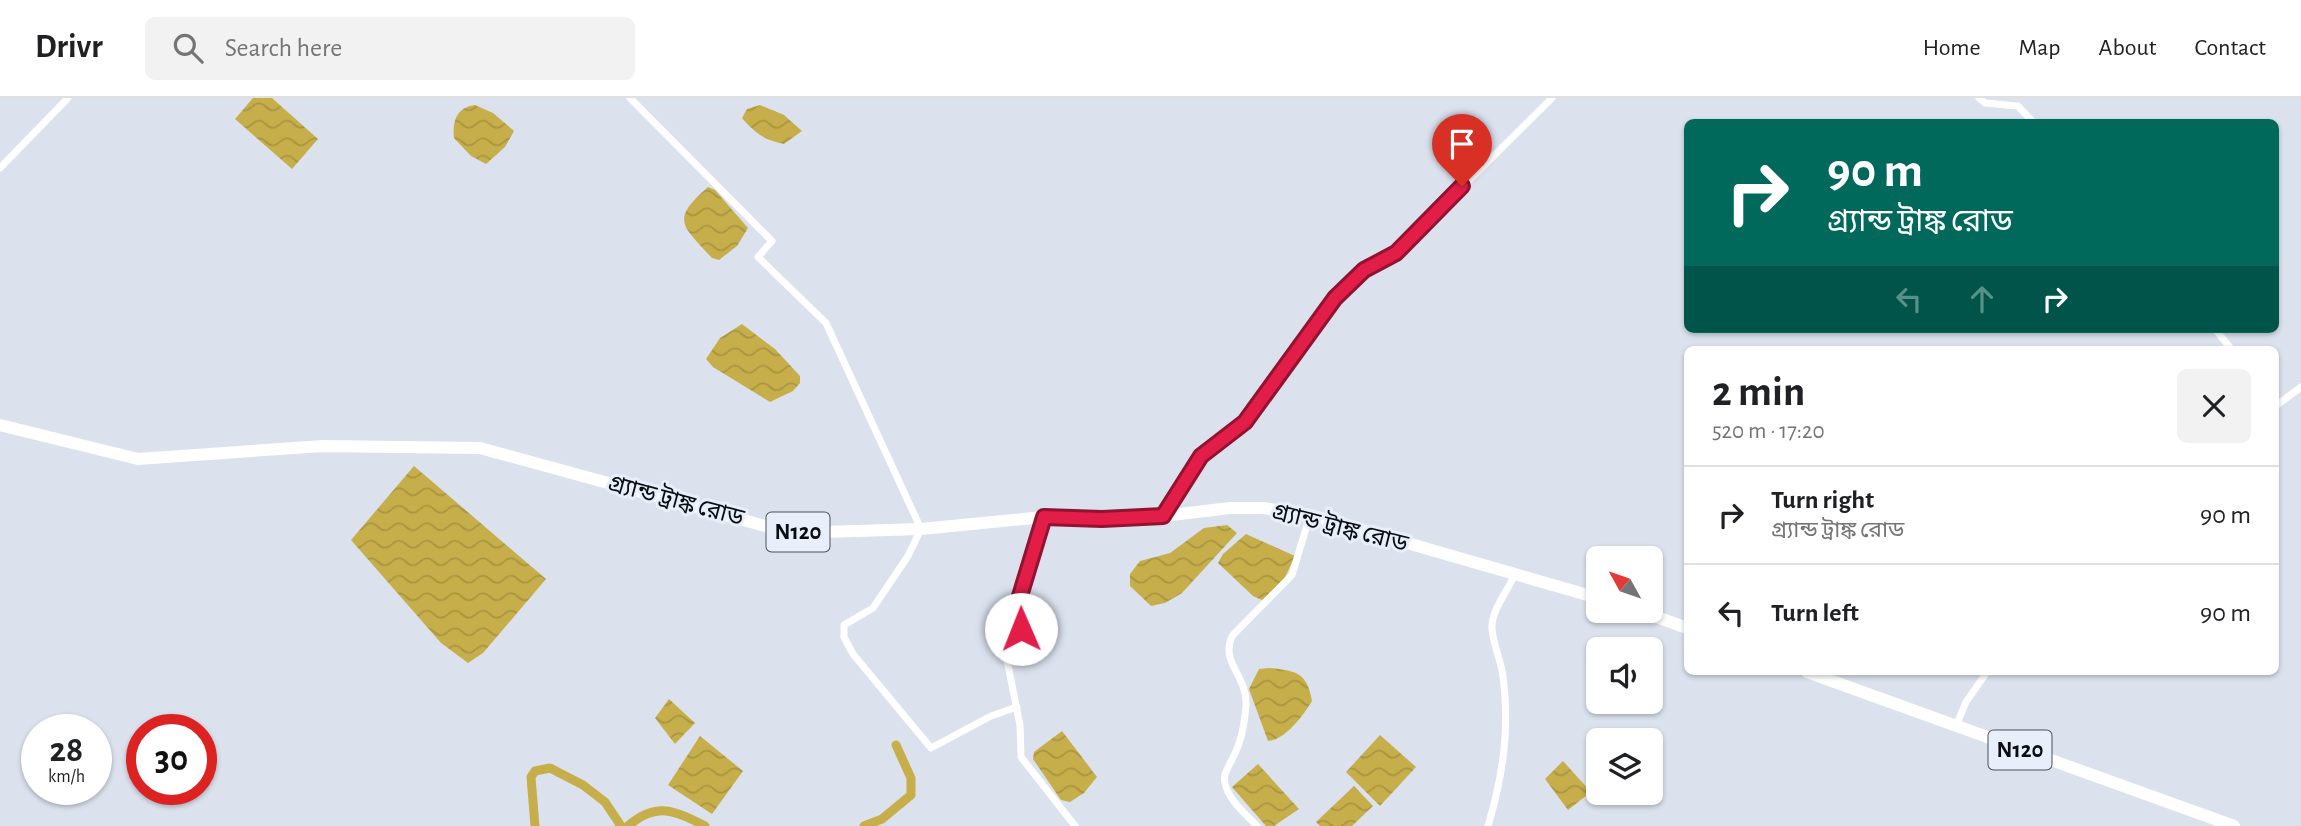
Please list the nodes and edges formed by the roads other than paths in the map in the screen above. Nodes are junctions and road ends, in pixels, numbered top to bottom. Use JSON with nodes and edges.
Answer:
{"nodes":[{"id":1,"x":68,"y":98,"type":"edge"},
{"id":2,"x":630,"y":98,"type":"edge"},
{"id":3,"x":1552,"y":98,"type":"edge"},
{"id":4,"x":1979,"y":98,"type":"edge"},
{"id":5,"x":2030,"y":119,"type":"edge"},
{"id":6,"x":0,"y":168,"type":"edge"},
{"id":7,"x":2301,"y":387,"type":"edge"},
{"id":8,"x":2279,"y":403,"type":"edge"},
{"id":9,"x":0,"y":425,"type":"edge"},
{"id":10,"x":1310,"y":515,"type":"junction"},
{"id":11,"x":1163,"y":516,"type":"junction"},
{"id":12,"x":1044,"y":517,"type":"junction"},
{"id":13,"x":921,"y":528,"type":"junction"},
{"id":14,"x":1515,"y":574,"type":"junction"},
{"id":15,"x":1586,"y":595,"type":"edge"},
{"id":16,"x":1663,"y":619,"type":"edge"},
{"id":17,"x":1684,"y":627,"type":"edge"},
{"id":18,"x":1815,"y":675,"type":"edge"},
{"id":19,"x":1985,"y":675,"type":"edge"},
{"id":20,"x":1017,"y":707,"type":"junction"},
{"id":21,"x":1955,"y":727,"type":"junction"},
{"id":22,"x":1075,"y":826,"type":"edge"},
{"id":23,"x":1257,"y":826,"type":"edge"},
{"id":24,"x":1488,"y":826,"type":"edge"},
{"id":25,"x":2234,"y":826,"type":"edge"}],
"edges":[{"from":1,"to":6,"type":"street"},
{"from":2,"to":13,"type":"street"},
{"from":3,"to":11,"type":"street"},
{"from":4,"to":5,"type":"street"},
{"from":7,"to":8,"type":"street"},
{"from":9,"to":13,"type":"highway","name":"গ্র্যান্ড ট্রাঙ্ক রোড","number":"N120"},
{"from":10,"to":11,"type":"highway","name":"গ্র্যান্ড ট্রাঙ্ক রোড","number":"N120"},
{"from":10,"to":14,"type":"highway","name":"গ্র্যান্ড ট্রাঙ্ক রোড","number":"N120"},
{"from":10,"to":23,"type":"street"},
{"from":11,"to":12,"type":"highway","name":"গ্র্যান্ড ট্রাঙ্ক রোড","number":"N120"},
{"from":12,"to":13,"type":"highway","name":"গ্র্যান্ড ট্রাঙ্ক রোড","number":"N120"},
{"from":12,"to":20,"type":"street"},
{"from":13,"to":20,"type":"street"},
{"from":14,"to":15,"type":"highway","name":"গ্র্যান্ড ট্রাঙ্ক রোড","number":"N120"},
{"from":14,"to":24,"type":"street"},
{"from":16,"to":17,"type":"highway"},
{"from":18,"to":21,"type":"highway","number":"N120"},
{"from":19,"to":21,"type":"street"},
{"from":20,"to":22,"type":"street"},
{"from":21,"to":25,"type":"highway","number":"N120"}]}
